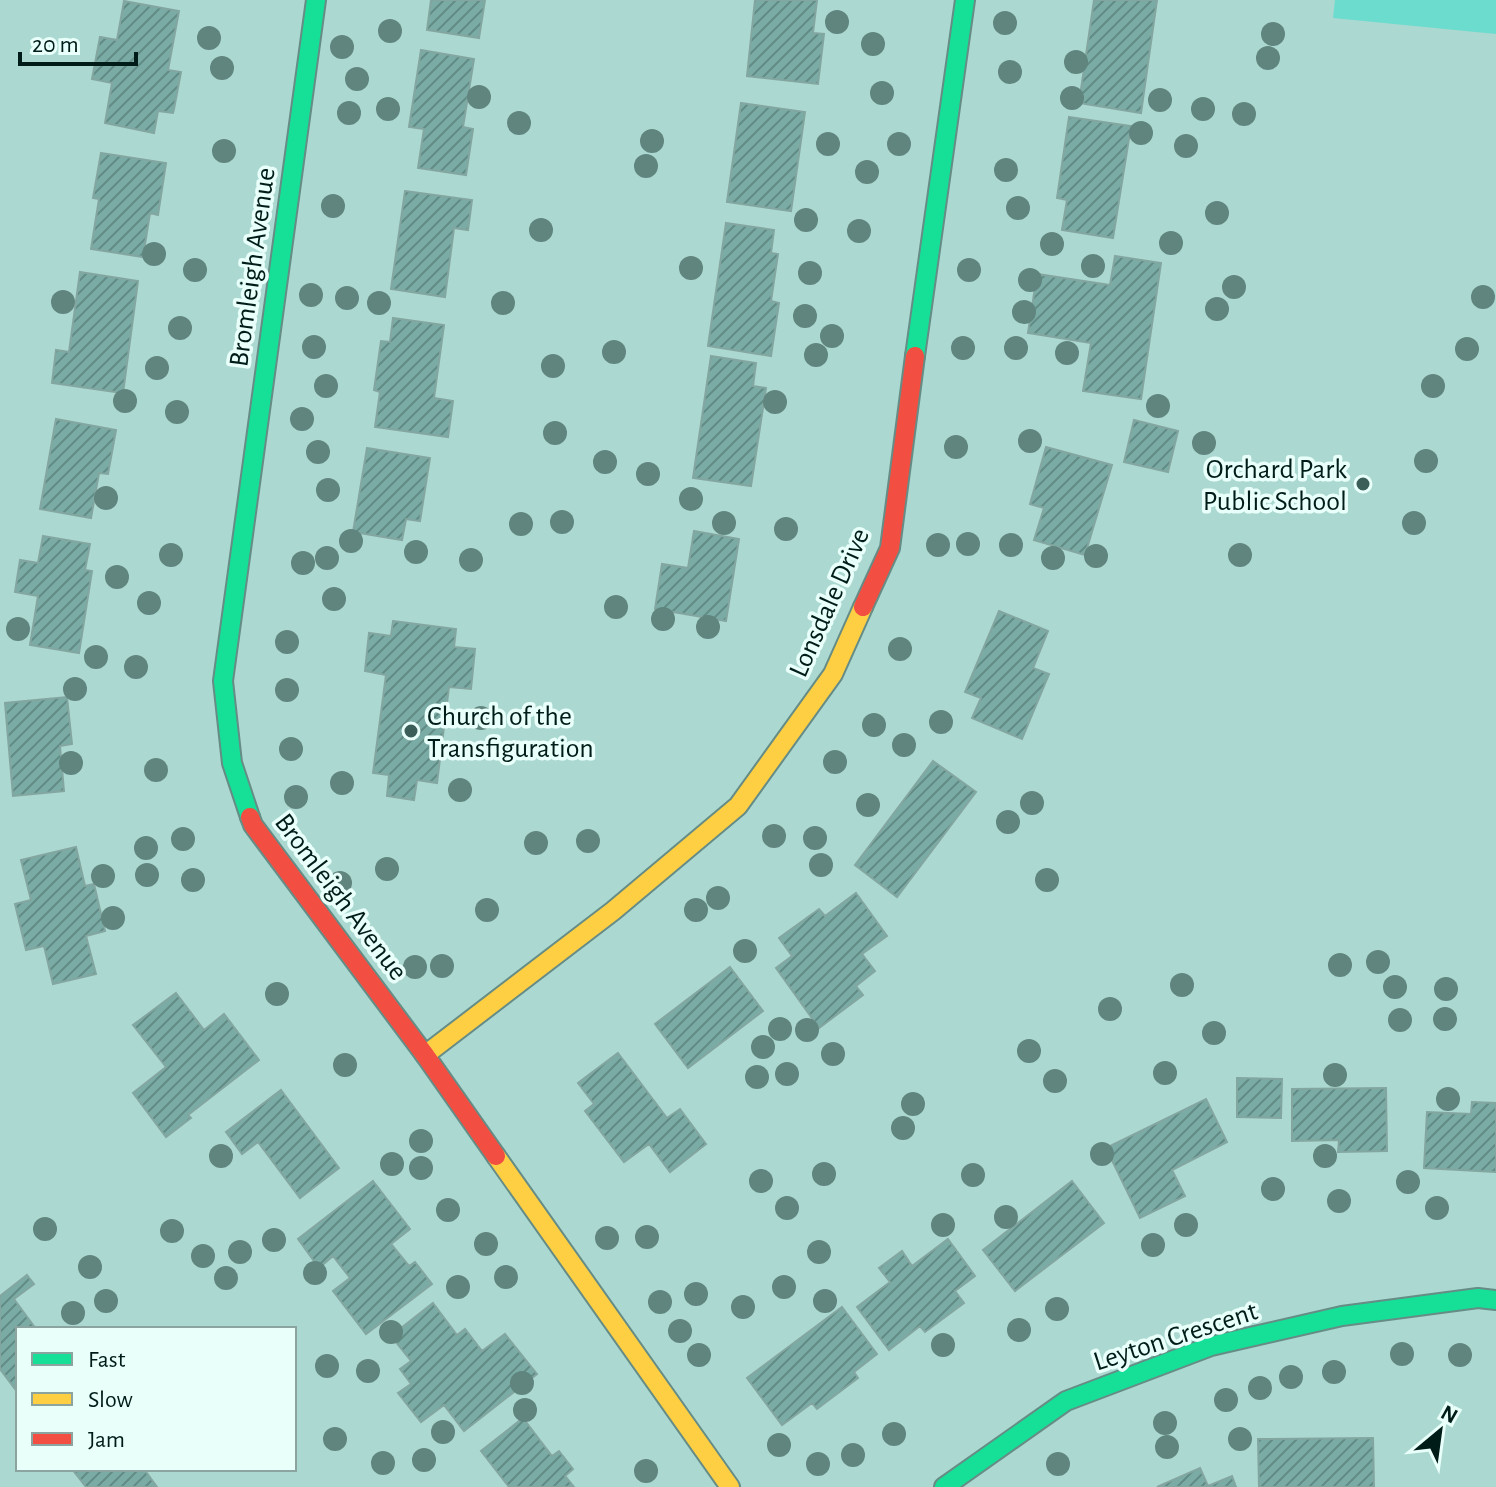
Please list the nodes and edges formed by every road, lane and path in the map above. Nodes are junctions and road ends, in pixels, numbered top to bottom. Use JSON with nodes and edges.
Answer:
{"nodes":[{"id":1,"x":316,"y":0,"type":"edge"},
{"id":2,"x":965,"y":0,"type":"edge"},
{"id":3,"x":425,"y":1055,"type":"junction"},
{"id":4,"x":1496,"y":1300,"type":"edge"},
{"id":5,"x":730,"y":1487,"type":"edge"},
{"id":6,"x":944,"y":1487,"type":"edge"}],
"edges":[{"from":1,"to":3,"type":"street","name":"Bromleigh Avenue"},
{"from":2,"to":3,"type":"street","name":"Lonsdale Drive"},
{"from":3,"to":5,"type":"street","name":"Bromleigh Avenue"},
{"from":4,"to":6,"type":"street","name":"Leyton Crescent"}]}
